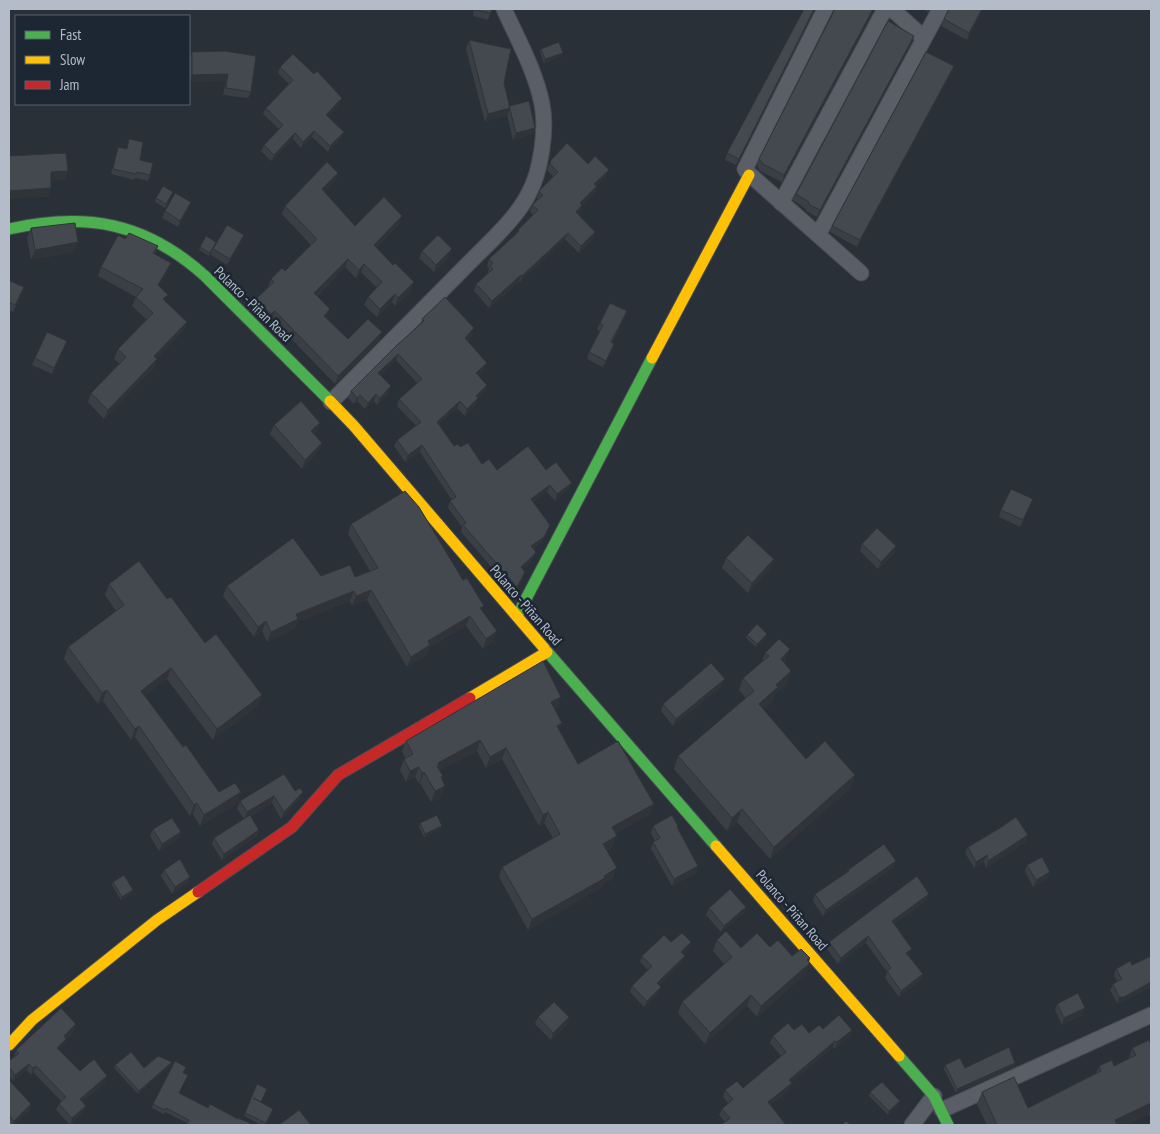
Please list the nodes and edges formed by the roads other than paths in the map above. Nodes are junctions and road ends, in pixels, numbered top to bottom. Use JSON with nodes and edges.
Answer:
{"nodes":[{"id":1,"x":504,"y":9,"type":"edge"},
{"id":2,"x":825,"y":9,"type":"edge"},
{"id":3,"x":885,"y":9,"type":"edge"},
{"id":4,"x":892,"y":9,"type":"edge"},
{"id":5,"x":940,"y":9,"type":"edge"},
{"id":6,"x":924,"y":38,"type":"junction"},
{"id":7,"x":750,"y":175,"type":"junction"},
{"id":8,"x":781,"y":203,"type":"junction"},
{"id":9,"x":9,"y":229,"type":"edge"},
{"id":10,"x":818,"y":235,"type":"junction"},
{"id":11,"x":861,"y":273,"type":"dead end"},
{"id":12,"x":331,"y":402,"type":"junction"},
{"id":13,"x":517,"y":616,"type":"junction"},
{"id":14,"x":547,"y":652,"type":"junction"},
{"id":15,"x":1151,"y":1015,"type":"edge"},
{"id":16,"x":9,"y":1045,"type":"edge"},
{"id":17,"x":934,"y":1096,"type":"junction"},
{"id":18,"x":942,"y":1110,"type":"junction"},
{"id":19,"x":912,"y":1125,"type":"edge"},
{"id":20,"x":948,"y":1125,"type":"edge"}],
"edges":[{"from":1,"to":12,"type":"street"},
{"from":2,"to":7,"type":"street"},
{"from":3,"to":8,"type":"street"},
{"from":4,"to":6,"type":"street"},
{"from":5,"to":6,"type":"street"},
{"from":6,"to":10,"type":"street"},
{"from":7,"to":8,"type":"street"},
{"from":7,"to":13,"type":"main road"},
{"from":8,"to":10,"type":"street"},
{"from":9,"to":12,"type":"main road","name":"Polanco - Piñan Road"},
{"from":10,"to":11,"type":"street"},
{"from":12,"to":13,"type":"main road","name":"Polanco - Piñan Road"},
{"from":13,"to":14,"type":"main road","name":"Polanco - Piñan Road"},
{"from":14,"to":16,"type":"main road"},
{"from":14,"to":17,"type":"main road","name":"Polanco - Piñan Road"},
{"from":15,"to":18,"type":"street"},
{"from":17,"to":18,"type":"main road","name":"Polanco - Piñan Road"},
{"from":17,"to":19,"type":"street"},
{"from":18,"to":20,"type":"main road","name":"Polanco - Piñan Road"}]}
